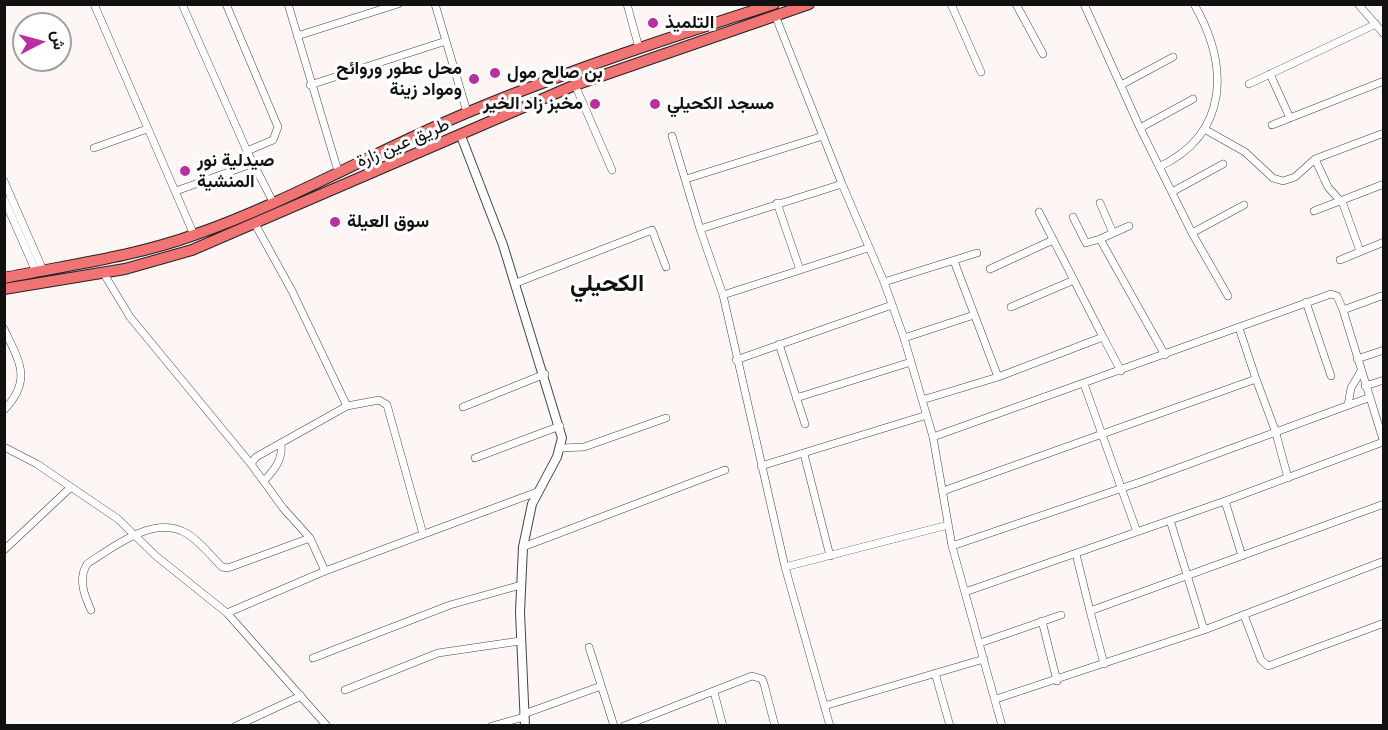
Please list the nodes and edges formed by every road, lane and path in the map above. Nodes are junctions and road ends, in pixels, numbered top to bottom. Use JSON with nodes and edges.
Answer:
{"nodes":[{"id":1,"x":94,"y":4,"type":"edge"},
{"id":2,"x":182,"y":4,"type":"edge"},
{"id":3,"x":226,"y":4,"type":"edge"},
{"id":4,"x":288,"y":4,"type":"edge"},
{"id":5,"x":398,"y":4,"type":"edge"},
{"id":6,"x":435,"y":4,"type":"edge"},
{"id":7,"x":627,"y":4,"type":"edge"},
{"id":8,"x":809,"y":4,"type":"edge"},
{"id":9,"x":951,"y":4,"type":"edge"},
{"id":10,"x":1016,"y":4,"type":"edge"},
{"id":11,"x":1084,"y":4,"type":"edge"},
{"id":12,"x":1194,"y":4,"type":"edge"},
{"id":13,"x":1358,"y":4,"type":"edge"},
{"id":14,"x":774,"y":10,"type":"edge"},
{"id":15,"x":1376,"y":24,"type":"junction"},
{"id":16,"x":1383,"y":34,"type":"edge"},
{"id":17,"x":297,"y":36,"type":"junction"},
{"id":18,"x":446,"y":41,"type":"junction"},
{"id":19,"x":639,"y":48,"type":"junction"},
{"id":20,"x":1043,"y":54,"type":"dead end"},
{"id":21,"x":1173,"y":57,"type":"dead end"},
{"id":22,"x":981,"y":72,"type":"dead end"},
{"id":23,"x":1270,"y":74,"type":"junction"},
{"id":24,"x":1383,"y":81,"type":"edge"},
{"id":25,"x":1249,"y":84,"type":"dead end"},
{"id":26,"x":310,"y":85,"type":"junction"},
{"id":27,"x":574,"y":85,"type":"junction"},
{"id":28,"x":1121,"y":85,"type":"junction"},
{"id":29,"x":501,"y":98,"type":"junction"},
{"id":30,"x":1193,"y":99,"type":"dead end"},
{"id":31,"x":467,"y":112,"type":"junction"},
{"id":32,"x":509,"y":114,"type":"junction"},
{"id":33,"x":1290,"y":118,"type":"junction"},
{"id":34,"x":1272,"y":125,"type":"dead end"},
{"id":35,"x":1140,"y":128,"type":"junction"},
{"id":36,"x":147,"y":129,"type":"junction"},
{"id":37,"x":1206,"y":130,"type":"junction"},
{"id":38,"x":1383,"y":133,"type":"edge"},
{"id":39,"x":412,"y":135,"type":"junction"},
{"id":40,"x":461,"y":136,"type":"junction"},
{"id":41,"x":672,"y":136,"type":"dead end"},
{"id":42,"x":823,"y":136,"type":"junction"},
{"id":43,"x":94,"y":147,"type":"dead end"},
{"id":44,"x":247,"y":151,"type":"junction"},
{"id":45,"x":419,"y":153,"type":"junction"},
{"id":46,"x":1314,"y":159,"type":"junction"},
{"id":47,"x":254,"y":163,"type":"junction"},
{"id":48,"x":1223,"y":164,"type":"dead end"},
{"id":49,"x":1159,"y":167,"type":"junction"},
{"id":50,"x":612,"y":170,"type":"dead end"},
{"id":51,"x":338,"y":171,"type":"junction"},
{"id":52,"x":686,"y":179,"type":"junction"},
{"id":53,"x":4,"y":181,"type":"edge"},
{"id":54,"x":842,"y":184,"type":"junction"},
{"id":55,"x":1383,"y":184,"type":"edge"},
{"id":56,"x":176,"y":191,"type":"junction"},
{"id":57,"x":1172,"y":192,"type":"junction"},
{"id":58,"x":4,"y":199,"type":"edge"},
{"id":59,"x":1341,"y":201,"type":"junction"},
{"id":60,"x":273,"y":202,"type":"junction"},
{"id":61,"x":777,"y":203,"type":"junction"},
{"id":62,"x":1100,"y":203,"type":"dead end"},
{"id":63,"x":1244,"y":205,"type":"dead end"},
{"id":64,"x":1314,"y":211,"type":"dead end"},
{"id":65,"x":1040,"y":212,"type":"dead end"},
{"id":66,"x":1073,"y":217,"type":"dead end"},
{"id":67,"x":255,"y":224,"type":"junction"},
{"id":68,"x":1129,"y":226,"type":"dead end"},
{"id":69,"x":700,"y":229,"type":"junction"},
{"id":70,"x":1113,"y":233,"type":"junction"},
{"id":71,"x":1192,"y":233,"type":"junction"},
{"id":72,"x":194,"y":235,"type":"junction"},
{"id":73,"x":1100,"y":239,"type":"junction"},
{"id":74,"x":1053,"y":240,"type":"junction"},
{"id":75,"x":1383,"y":242,"type":"edge"},
{"id":76,"x":868,"y":248,"type":"junction"},
{"id":77,"x":1360,"y":251,"type":"junction"},
{"id":78,"x":977,"y":253,"type":"dead end"},
{"id":79,"x":1340,"y":260,"type":"dead end"},
{"id":80,"x":954,"y":261,"type":"junction"},
{"id":81,"x":666,"y":267,"type":"dead end"},
{"id":82,"x":990,"y":269,"type":"dead end"},
{"id":83,"x":800,"y":270,"type":"junction"},
{"id":84,"x":40,"y":271,"type":"junction"},
{"id":85,"x":104,"y":274,"type":"junction"},
{"id":86,"x":4,"y":278,"type":"edge"},
{"id":87,"x":1074,"y":280,"type":"junction"},
{"id":88,"x":884,"y":282,"type":"junction"},
{"id":89,"x":516,"y":284,"type":"junction"},
{"id":90,"x":4,"y":289,"type":"edge"},
{"id":91,"x":723,"y":295,"type":"junction"},
{"id":92,"x":1383,"y":295,"type":"edge"},
{"id":93,"x":1228,"y":296,"type":"dead end"},
{"id":94,"x":1306,"y":302,"type":"junction"},
{"id":95,"x":892,"y":305,"type":"junction"},
{"id":96,"x":1011,"y":308,"type":"dead end"},
{"id":97,"x":1343,"y":310,"type":"junction"},
{"id":98,"x":974,"y":315,"type":"junction"},
{"id":99,"x":4,"y":328,"type":"edge"},
{"id":100,"x":1239,"y":328,"type":"junction"},
{"id":101,"x":1102,"y":337,"type":"junction"},
{"id":102,"x":904,"y":338,"type":"junction"},
{"id":103,"x":779,"y":344,"type":"junction"},
{"id":104,"x":1383,"y":350,"type":"edge"},
{"id":105,"x":1165,"y":356,"type":"junction"},
{"id":106,"x":1357,"y":359,"type":"junction"},
{"id":107,"x":736,"y":360,"type":"junction"},
{"id":108,"x":911,"y":362,"type":"junction"},
{"id":109,"x":1121,"y":371,"type":"junction"},
{"id":110,"x":1360,"y":371,"type":"junction"},
{"id":111,"x":544,"y":374,"type":"junction"},
{"id":112,"x":1331,"y":376,"type":"dead end"},
{"id":113,"x":998,"y":377,"type":"junction"},
{"id":114,"x":1256,"y":379,"type":"junction"},
{"id":115,"x":1383,"y":380,"type":"edge"},
{"id":116,"x":1084,"y":384,"type":"junction"},
{"id":117,"x":1365,"y":386,"type":"junction"},
{"id":118,"x":796,"y":398,"type":"junction"},
{"id":119,"x":1368,"y":398,"type":"junction"},
{"id":120,"x":922,"y":400,"type":"junction"},
{"id":121,"x":1348,"y":405,"type":"junction"},
{"id":122,"x":347,"y":406,"type":"junction"},
{"id":123,"x":463,"y":407,"type":"dead end"},
{"id":124,"x":4,"y":410,"type":"edge"},
{"id":125,"x":927,"y":415,"type":"junction"},
{"id":126,"x":666,"y":418,"type":"dead end"},
{"id":127,"x":805,"y":424,"type":"dead end"},
{"id":128,"x":560,"y":426,"type":"junction"},
{"id":129,"x":1275,"y":430,"type":"junction"},
{"id":130,"x":1103,"y":434,"type":"junction"},
{"id":131,"x":933,"y":437,"type":"junction"},
{"id":132,"x":1383,"y":440,"type":"edge"},
{"id":133,"x":281,"y":444,"type":"junction"},
{"id":134,"x":4,"y":447,"type":"edge"},
{"id":135,"x":561,"y":448,"type":"junction"},
{"id":136,"x":804,"y":454,"type":"junction"},
{"id":137,"x":475,"y":458,"type":"dead end"},
{"id":138,"x":251,"y":464,"type":"junction"},
{"id":139,"x":761,"y":466,"type":"junction"},
{"id":140,"x":725,"y":470,"type":"dead end"},
{"id":141,"x":1288,"y":478,"type":"junction"},
{"id":142,"x":264,"y":481,"type":"junction"},
{"id":143,"x":71,"y":487,"type":"junction"},
{"id":144,"x":1120,"y":488,"type":"junction"},
{"id":145,"x":943,"y":491,"type":"junction"},
{"id":146,"x":537,"y":492,"type":"junction"},
{"id":147,"x":1225,"y":501,"type":"junction"},
{"id":148,"x":1383,"y":504,"type":"edge"},
{"id":149,"x":1170,"y":520,"type":"junction"},
{"id":150,"x":948,"y":525,"type":"junction"},
{"id":151,"x":1137,"y":532,"type":"junction"},
{"id":152,"x":133,"y":534,"type":"junction"},
{"id":153,"x":423,"y":534,"type":"junction"},
{"id":154,"x":310,"y":538,"type":"junction"},
{"id":155,"x":952,"y":546,"type":"junction"},
{"id":156,"x":523,"y":547,"type":"junction"},
{"id":157,"x":4,"y":550,"type":"edge"},
{"id":158,"x":1076,"y":554,"type":"junction"},
{"id":159,"x":830,"y":556,"type":"junction"},
{"id":160,"x":1242,"y":556,"type":"junction"},
{"id":161,"x":1383,"y":561,"type":"edge"},
{"id":162,"x":785,"y":567,"type":"junction"},
{"id":163,"x":325,"y":571,"type":"junction"},
{"id":164,"x":1186,"y":575,"type":"junction"},
{"id":165,"x":521,"y":585,"type":"junction"},
{"id":166,"x":965,"y":592,"type":"junction"},
{"id":167,"x":91,"y":610,"type":"dead end"},
{"id":168,"x":1090,"y":611,"type":"junction"},
{"id":169,"x":227,"y":613,"type":"junction"},
{"id":170,"x":1061,"y":615,"type":"dead end"},
{"id":171,"x":1244,"y":615,"type":"junction"},
{"id":172,"x":1042,"y":621,"type":"junction"},
{"id":173,"x":1383,"y":623,"type":"edge"},
{"id":174,"x":1204,"y":630,"type":"junction"},
{"id":175,"x":520,"y":641,"type":"junction"},
{"id":176,"x":980,"y":643,"type":"junction"},
{"id":177,"x":589,"y":646,"type":"dead end"},
{"id":178,"x":313,"y":658,"type":"dead end"},
{"id":179,"x":984,"y":659,"type":"junction"},
{"id":180,"x":1104,"y":664,"type":"junction"},
{"id":181,"x":935,"y":673,"type":"junction"},
{"id":182,"x":1057,"y":681,"type":"junction"},
{"id":183,"x":601,"y":686,"type":"junction"},
{"id":184,"x":345,"y":690,"type":"dead end"},
{"id":185,"x":714,"y":692,"type":"junction"},
{"id":186,"x":301,"y":696,"type":"junction"},
{"id":187,"x":996,"y":699,"type":"junction"},
{"id":188,"x":824,"y":706,"type":"junction"},
{"id":189,"x":524,"y":719,"type":"edge"},
{"id":190,"x":236,"y":726,"type":"edge"},
{"id":191,"x":327,"y":726,"type":"edge"},
{"id":192,"x":492,"y":726,"type":"edge"},
{"id":193,"x":614,"y":726,"type":"edge"},
{"id":194,"x":624,"y":726,"type":"edge"},
{"id":195,"x":723,"y":726,"type":"edge"},
{"id":196,"x":775,"y":726,"type":"edge"},
{"id":197,"x":830,"y":726,"type":"edge"},
{"id":198,"x":950,"y":726,"type":"edge"},
{"id":199,"x":1002,"y":726,"type":"edge"}],
"edges":[{"from":1,"to":36,"type":"street"},
{"from":2,"to":44,"type":"street"},
{"from":3,"to":44,"type":"street"},
{"from":4,"to":17,"type":"street"},
{"from":5,"to":17,"type":"street"},
{"from":6,"to":18,"type":"street"},
{"from":7,"to":19,"type":"street"},
{"from":8,"to":14,"type":"main road","name":"طريق عين زارة"},
{"from":9,"to":22,"type":"street"},
{"from":10,"to":20,"type":"street"},
{"from":11,"to":28,"type":"street"},
{"from":12,"to":37,"type":"street"},
{"from":13,"to":15,"type":"street"},
{"from":14,"to":19,"type":"main road","name":"طريق عين زارة"},
{"from":14,"to":27,"type":"main road","name":"طريق عين زارة"},
{"from":14,"to":42,"type":"street"},
{"from":15,"to":16,"type":"street"},
{"from":15,"to":23,"type":"street"},
{"from":17,"to":26,"type":"street"},
{"from":18,"to":26,"type":"street"},
{"from":18,"to":31,"type":"street"},
{"from":19,"to":29,"type":"main road","name":"طريق عين زارة"},
{"from":21,"to":28,"type":"street"},
{"from":23,"to":25,"type":"street"},
{"from":23,"to":33,"type":"street"},
{"from":24,"to":33,"type":"street"},
{"from":26,"to":51,"type":"street"},
{"from":27,"to":32,"type":"main road","name":"طريق عين زارة"},
{"from":27,"to":50,"type":"street"},
{"from":28,"to":35,"type":"street"},
{"from":29,"to":31,"type":"main road","name":"طريق عين زارة"},
{"from":29,"to":32,"type":"main road"},
{"from":30,"to":35,"type":"street"},
{"from":31,"to":39,"type":"main road","name":"طريق عين زارة"},
{"from":32,"to":40,"type":"main road","name":"طريق عين زارة"},
{"from":33,"to":34,"type":"street"},
{"from":35,"to":49,"type":"street"},
{"from":36,"to":43,"type":"street"},
{"from":36,"to":56,"type":"street"},
{"from":37,"to":46,"type":"street"},
{"from":37,"to":49,"type":"street"},
{"from":38,"to":46,"type":"street"},
{"from":39,"to":45,"type":"main road"},
{"from":39,"to":51,"type":"main road","name":"طريق عين زارة"},
{"from":40,"to":45,"type":"main road","name":"طريق عين زارة"},
{"from":40,"to":89,"type":"street"},
{"from":41,"to":52,"type":"street"},
{"from":42,"to":52,"type":"street"},
{"from":42,"to":54,"type":"street"},
{"from":44,"to":47,"type":"street"},
{"from":45,"to":67,"type":"main road","name":"طريق عين زارة"},
{"from":46,"to":59,"type":"street"},
{"from":47,"to":56,"type":"street"},
{"from":47,"to":60,"type":"street"},
{"from":48,"to":57,"type":"street"},
{"from":49,"to":57,"type":"street"},
{"from":51,"to":60,"type":"main road","name":"طريق عين زارة"},
{"from":52,"to":69,"type":"street"},
{"from":53,"to":84,"type":"street"},
{"from":54,"to":61,"type":"street"},
{"from":54,"to":76,"type":"street"},
{"from":55,"to":59,"type":"street"},
{"from":56,"to":72,"type":"street"},
{"from":57,"to":71,"type":"street"},
{"from":58,"to":84,"type":"street"},
{"from":59,"to":64,"type":"street"},
{"from":59,"to":77,"type":"street"},
{"from":60,"to":72,"type":"main road","name":"طريق عين زارة"},
{"from":61,"to":69,"type":"street"},
{"from":61,"to":83,"type":"street"},
{"from":62,"to":70,"type":"street"},
{"from":63,"to":71,"type":"street"},
{"from":65,"to":74,"type":"street"},
{"from":66,"to":73,"type":"street"},
{"from":67,"to":85,"type":"main road","name":"طريق عين زارة"},
{"from":67,"to":122,"type":"street"},
{"from":68,"to":70,"type":"street"},
{"from":69,"to":91,"type":"street"},
{"from":70,"to":73,"type":"street"},
{"from":71,"to":93,"type":"street"},
{"from":72,"to":84,"type":"main road","name":"طريق عين زارة"},
{"from":73,"to":105,"type":"street"},
{"from":74,"to":82,"type":"street"},
{"from":74,"to":87,"type":"street"},
{"from":75,"to":77,"type":"street"},
{"from":76,"to":83,"type":"street"},
{"from":76,"to":88,"type":"street"},
{"from":77,"to":79,"type":"street"},
{"from":78,"to":80,"type":"street"},
{"from":80,"to":88,"type":"street"},
{"from":80,"to":98,"type":"street"},
{"from":81,"to":89,"type":"street"},
{"from":83,"to":91,"type":"street"},
{"from":84,"to":86,"type":"main road","name":"طريق عين زارة"},
{"from":85,"to":90,"type":"main road","name":"طريق عين زارة"},
{"from":85,"to":138,"type":"street"},
{"from":87,"to":96,"type":"street"},
{"from":87,"to":101,"type":"street"},
{"from":88,"to":95,"type":"street"},
{"from":89,"to":111,"type":"street"},
{"from":91,"to":107,"type":"street"},
{"from":92,"to":97,"type":"street"},
{"from":94,"to":97,"type":"street"},
{"from":94,"to":100,"type":"street"},
{"from":94,"to":112,"type":"street"},
{"from":95,"to":102,"type":"street"},
{"from":95,"to":103,"type":"street"},
{"from":97,"to":106,"type":"street"},
{"from":98,"to":102,"type":"street"},
{"from":98,"to":113,"type":"street"},
{"from":99,"to":124,"type":"street"},
{"from":100,"to":105,"type":"street"},
{"from":100,"to":114,"type":"street"},
{"from":101,"to":109,"type":"street"},
{"from":101,"to":113,"type":"street"},
{"from":102,"to":108,"type":"street"},
{"from":103,"to":107,"type":"street"},
{"from":103,"to":118,"type":"street"},
{"from":104,"to":106,"type":"street"},
{"from":105,"to":109,"type":"street"},
{"from":106,"to":110,"type":"street"},
{"from":107,"to":139,"type":"street"},
{"from":108,"to":118,"type":"street"},
{"from":108,"to":120,"type":"street"},
{"from":109,"to":116,"type":"street"},
{"from":110,"to":117,"type":"street"},
{"from":110,"to":121,"type":"street"},
{"from":111,"to":123,"type":"street"},
{"from":111,"to":128,"type":"street"},
{"from":113,"to":120,"type":"street"},
{"from":114,"to":129,"type":"street"},
{"from":114,"to":130,"type":"street"},
{"from":115,"to":117,"type":"street"},
{"from":116,"to":130,"type":"street"},
{"from":116,"to":131,"type":"street"},
{"from":117,"to":119,"type":"street"},
{"from":118,"to":127,"type":"street"},
{"from":119,"to":121,"type":"street"},
{"from":119,"to":132,"type":"street"},
{"from":120,"to":125,"type":"street"},
{"from":121,"to":129,"type":"street"},
{"from":122,"to":133,"type":"street"},
{"from":122,"to":153,"type":"street"},
{"from":125,"to":131,"type":"street"},
{"from":125,"to":136,"type":"street"},
{"from":126,"to":135,"type":"street"},
{"from":128,"to":135,"type":"street"},
{"from":128,"to":137,"type":"street"},
{"from":129,"to":141,"type":"street"},
{"from":129,"to":144,"type":"street"},
{"from":130,"to":144,"type":"street"},
{"from":130,"to":145,"type":"street"},
{"from":131,"to":145,"type":"street"},
{"from":132,"to":141,"type":"street"},
{"from":133,"to":138,"type":"street"},
{"from":133,"to":142,"type":"street"},
{"from":134,"to":143,"type":"street"},
{"from":135,"to":146,"type":"street"},
{"from":136,"to":139,"type":"street"},
{"from":136,"to":159,"type":"street"},
{"from":138,"to":142,"type":"street"},
{"from":139,"to":162,"type":"street"},
{"from":140,"to":156,"type":"street"},
{"from":141,"to":147,"type":"street"},
{"from":142,"to":154,"type":"street"},
{"from":143,"to":152,"type":"street"},
{"from":143,"to":157,"type":"street"},
{"from":144,"to":151,"type":"street"},
{"from":144,"to":155,"type":"street"},
{"from":145,"to":150,"type":"street"},
{"from":146,"to":153,"type":"street"},
{"from":146,"to":156,"type":"street"},
{"from":147,"to":149,"type":"street"},
{"from":147,"to":160,"type":"street"},
{"from":148,"to":160,"type":"street"},
{"from":149,"to":151,"type":"street"},
{"from":149,"to":164,"type":"street"},
{"from":150,"to":155,"type":"street"},
{"from":150,"to":159,"type":"street"},
{"from":151,"to":158,"type":"street"},
{"from":152,"to":154,"type":"street"},
{"from":152,"to":167,"type":"street"},
{"from":152,"to":169,"type":"street"},
{"from":153,"to":163,"type":"street"},
{"from":154,"to":163,"type":"street"},
{"from":155,"to":166,"type":"street"},
{"from":156,"to":165,"type":"street"},
{"from":158,"to":166,"type":"street"},
{"from":158,"to":168,"type":"street"},
{"from":159,"to":162,"type":"street"},
{"from":160,"to":164,"type":"street"},
{"from":161,"to":171,"type":"street"},
{"from":162,"to":188,"type":"street"},
{"from":163,"to":169,"type":"street"},
{"from":164,"to":168,"type":"street"},
{"from":164,"to":174,"type":"street"},
{"from":165,"to":175,"type":"street"},
{"from":165,"to":178,"type":"street"},
{"from":166,"to":176,"type":"street"},
{"from":168,"to":180,"type":"street"},
{"from":169,"to":186,"type":"street"},
{"from":170,"to":172,"type":"street"},
{"from":171,"to":173,"type":"street"},
{"from":171,"to":174,"type":"street"},
{"from":172,"to":176,"type":"street"},
{"from":172,"to":182,"type":"street"},
{"from":174,"to":180,"type":"street"},
{"from":175,"to":184,"type":"street"},
{"from":175,"to":189,"type":"street"},
{"from":176,"to":179,"type":"street"},
{"from":177,"to":183,"type":"street"},
{"from":179,"to":181,"type":"street"},
{"from":179,"to":187,"type":"street"},
{"from":180,"to":182,"type":"street"},
{"from":181,"to":188,"type":"street"},
{"from":181,"to":198,"type":"street"},
{"from":182,"to":187,"type":"street"},
{"from":183,"to":189,"type":"street"},
{"from":183,"to":193,"type":"street"},
{"from":185,"to":194,"type":"street"},
{"from":185,"to":195,"type":"street"},
{"from":185,"to":196,"type":"street"},
{"from":186,"to":190,"type":"street"},
{"from":186,"to":191,"type":"street"},
{"from":187,"to":199,"type":"street"},
{"from":188,"to":197,"type":"street"},
{"from":189,"to":192,"type":"street"}]}
